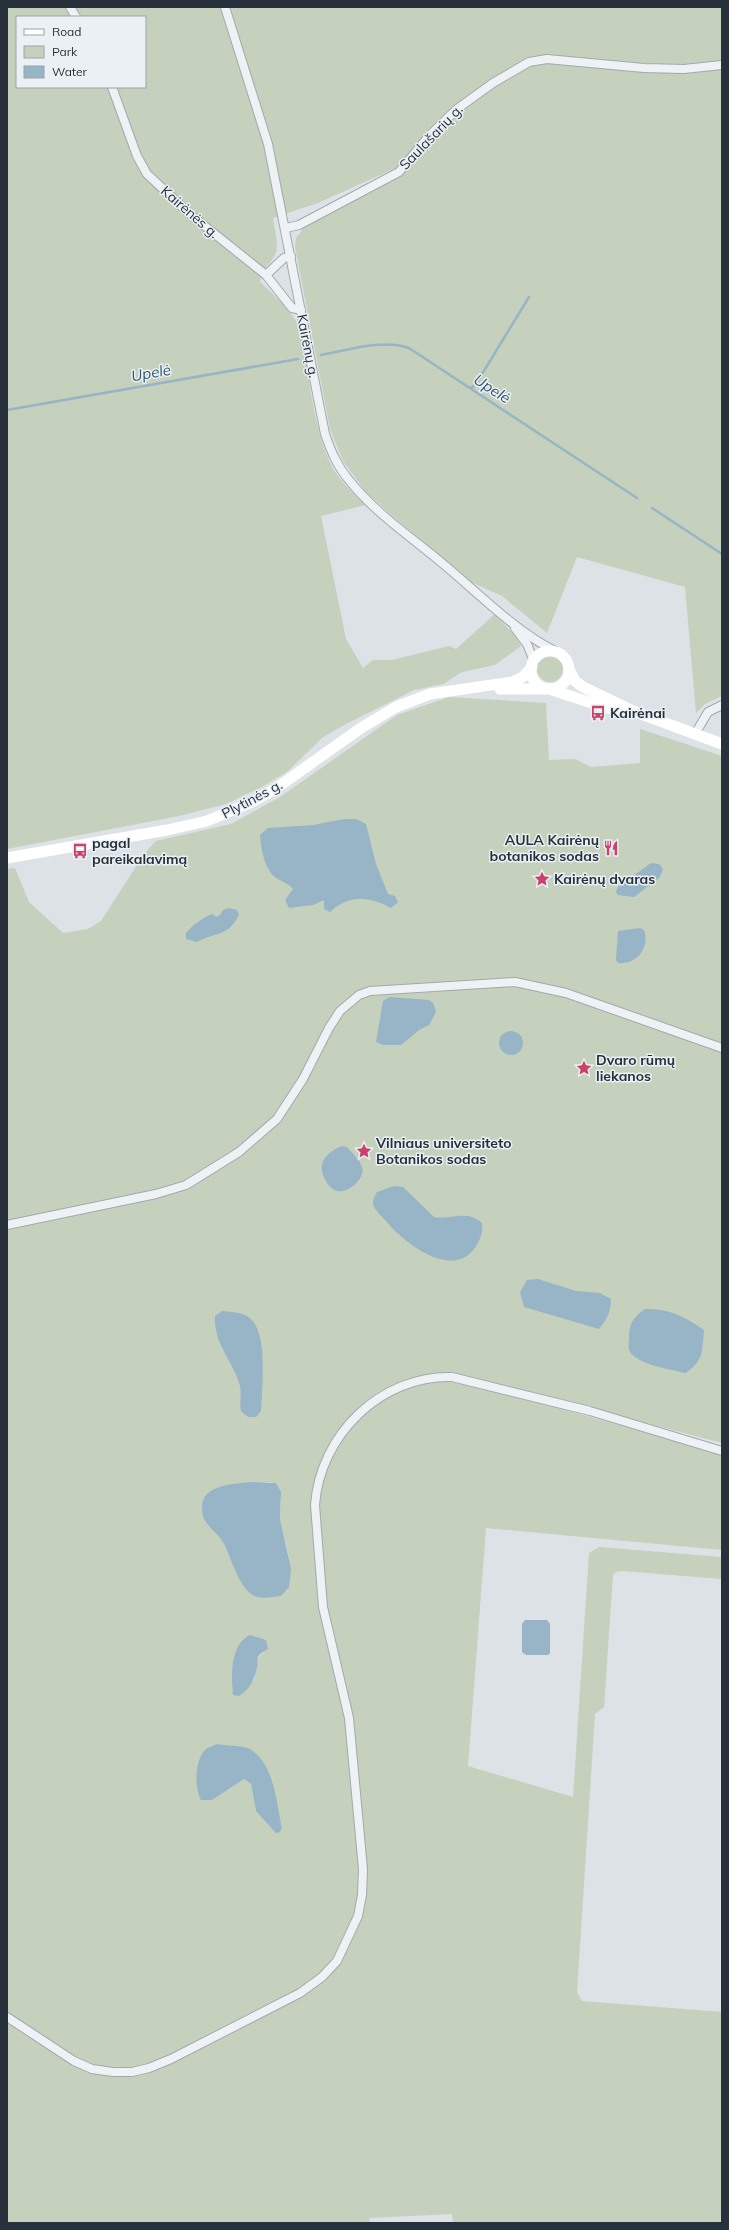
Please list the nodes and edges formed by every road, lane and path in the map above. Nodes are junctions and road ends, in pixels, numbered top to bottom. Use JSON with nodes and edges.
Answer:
{"nodes":[{"id":1,"x":70,"y":7,"type":"edge"},
{"id":2,"x":225,"y":7,"type":"edge"},
{"id":3,"x":75,"y":16,"type":"edge"},
{"id":4,"x":722,"y":65,"type":"edge"},
{"id":5,"x":112,"y":88,"type":"edge"},
{"id":6,"x":286,"y":228,"type":"junction"},
{"id":7,"x":291,"y":256,"type":"junction"},
{"id":8,"x":266,"y":276,"type":"junction"},
{"id":9,"x":301,"y":310,"type":"junction"},
{"id":10,"x":506,"y":617,"type":"junction"},
{"id":11,"x":555,"y":651,"type":"junction"},
{"id":12,"x":533,"y":664,"type":"junction"},
{"id":13,"x":569,"y":669,"type":"junction"},
{"id":14,"x":476,"y":688,"type":"junction"},
{"id":15,"x":549,"y":688,"type":"junction"},
{"id":16,"x":722,"y":705,"type":"edge"},
{"id":17,"x":633,"y":712,"type":"junction"},
{"id":18,"x":695,"y":734,"type":"junction"},
{"id":19,"x":722,"y":744,"type":"edge"},
{"id":20,"x":7,"y":858,"type":"edge"},
{"id":21,"x":722,"y":1048,"type":"edge"},
{"id":22,"x":7,"y":1225,"type":"edge"},
{"id":23,"x":722,"y":1451,"type":"edge"},
{"id":24,"x":7,"y":2017,"type":"edge"}],
"edges":[{"from":1,"to":3,"type":"street"},
{"from":2,"to":6,"type":"street","name":"Kairėnų g."},
{"from":4,"to":6,"type":"street","name":"Saulašarių g."},
{"from":5,"to":8,"type":"street","name":"Kairėnės g."},
{"from":6,"to":7,"type":"street","name":"Kairėnų g."},
{"from":7,"to":8,"type":"street"},
{"from":7,"to":9,"type":"street","name":"Kairėnų g."},
{"from":8,"to":9,"type":"street","name":"Kairėnės g."},
{"from":9,"to":10,"type":"street","name":"Kairėnų g."},
{"from":10,"to":11,"type":"street","name":"Kairėnų g."},
{"from":10,"to":12,"type":"street","name":"Kairėnų g."},
{"from":11,"to":12,"type":"main road"},
{"from":11,"to":13,"type":"main road"},
{"from":12,"to":14,"type":"main road","name":"Plytinės g."},
{"from":12,"to":15,"type":"main road"},
{"from":13,"to":15,"type":"main road"},
{"from":13,"to":17,"type":"main road"},
{"from":14,"to":15,"type":"main road","name":"Plytinės g."},
{"from":14,"to":20,"type":"main road","name":"Plytinės g."},
{"from":15,"to":17,"type":"main road"},
{"from":16,"to":18,"type":"street"},
{"from":17,"to":18,"type":"main road"},
{"from":18,"to":19,"type":"main road"},
{"from":21,"to":22,"type":"street"},
{"from":23,"to":24,"type":"street"}]}
